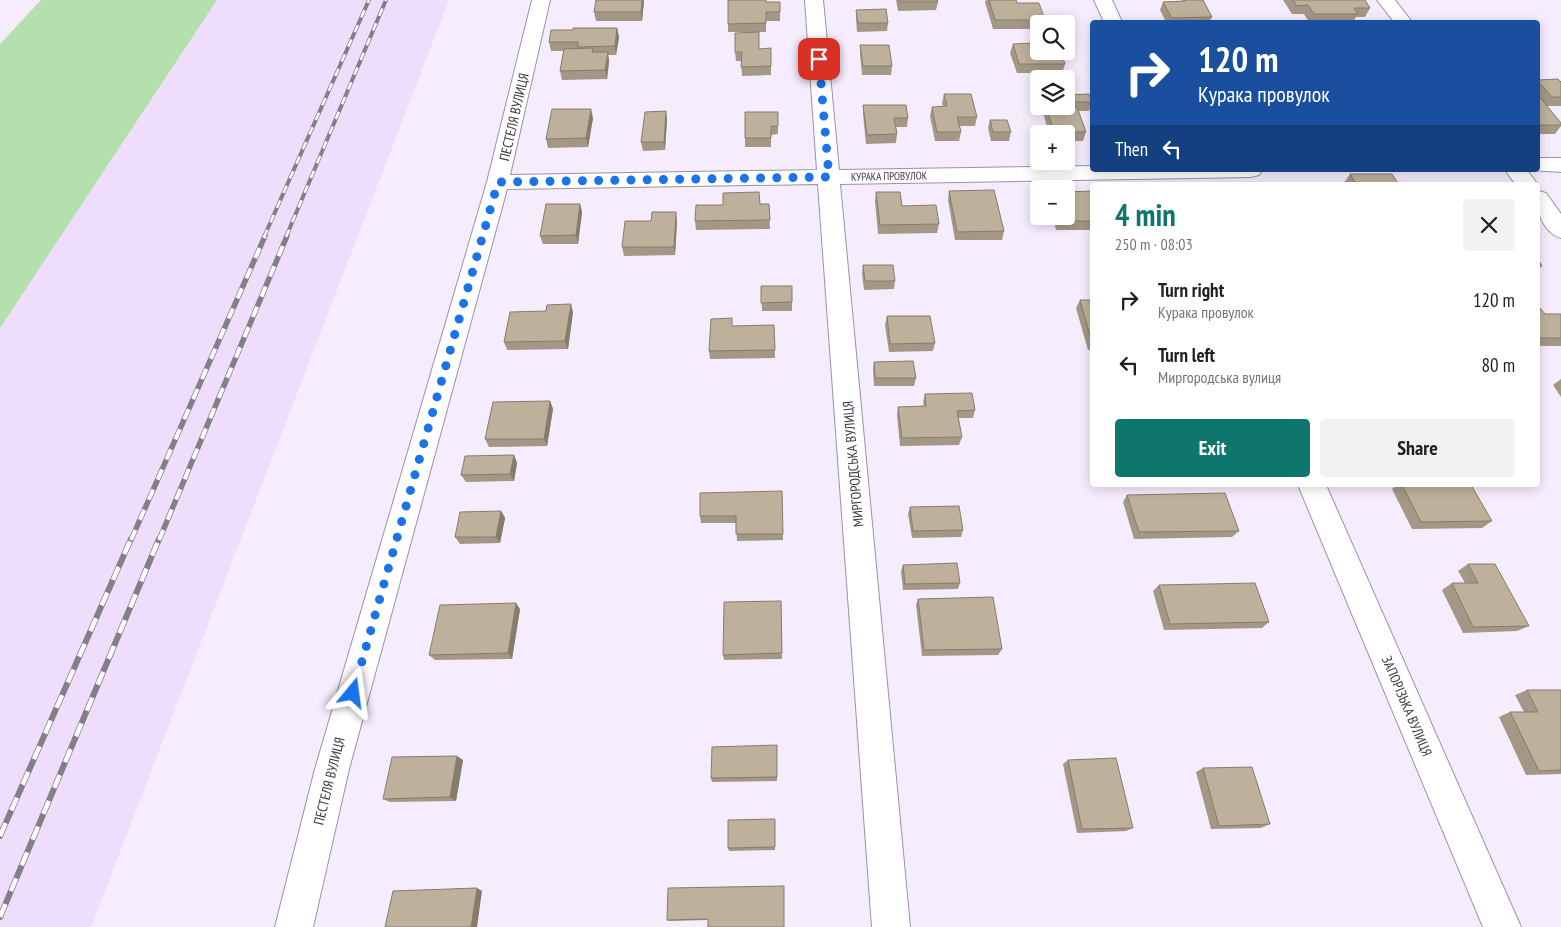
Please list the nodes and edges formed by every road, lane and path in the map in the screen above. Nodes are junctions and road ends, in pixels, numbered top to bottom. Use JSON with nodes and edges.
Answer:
{"nodes":[{"id":1,"x":541,"y":0,"type":"edge"},
{"id":2,"x":814,"y":0,"type":"edge"},
{"id":3,"x":1104,"y":0,"type":"edge"},
{"id":4,"x":1386,"y":0,"type":"edge"},
{"id":5,"x":1112,"y":20,"type":"edge"},
{"id":6,"x":1401,"y":20,"type":"edge"},
{"id":7,"x":1540,"y":165,"type":"edge"},
{"id":8,"x":1561,"y":165,"type":"edge"},
{"id":9,"x":1222,"y":172,"type":"edge"},
{"id":10,"x":1518,"y":172,"type":"edge"},
{"id":11,"x":1179,"y":175,"type":"edge"},
{"id":12,"x":829,"y":177,"type":"junction"},
{"id":13,"x":498,"y":182,"type":"junction"},
{"id":14,"x":1526,"y":182,"type":"edge"},
{"id":15,"x":1540,"y":201,"type":"edge"},
{"id":16,"x":1561,"y":230,"type":"edge"},
{"id":17,"x":1313,"y":487,"type":"edge"},
{"id":18,"x":294,"y":927,"type":"edge"},
{"id":19,"x":891,"y":927,"type":"edge"},
{"id":20,"x":1502,"y":927,"type":"edge"}],
"edges":[{"from":1,"to":13,"type":"street","name":"ПЕСТЕЛЯ ВУЛИЦЯ"},
{"from":2,"to":12,"type":"street","name":"МИРГОРОДСЬКА ВУЛИЦЯ"},
{"from":3,"to":5,"type":"street"},
{"from":4,"to":6,"type":"street"},
{"from":7,"to":8,"type":"street"},
{"from":9,"to":11,"type":"street","name":"КУРАКА ПРОВУЛОК"},
{"from":10,"to":14,"type":"street"},
{"from":11,"to":12,"type":"street","name":"КУРАКА ПРОВУЛОК"},
{"from":12,"to":13,"type":"street","name":"КУРАКА ПРОВУЛОК"},
{"from":12,"to":19,"type":"street","name":"МИРГОРОДСЬКА ВУЛИЦЯ"},
{"from":13,"to":18,"type":"street","name":"ПЕСТЕЛЯ ВУЛИЦЯ"},
{"from":15,"to":16,"type":"street"},
{"from":17,"to":20,"type":"street","name":"ЗАПОРІЗЬКА ВУЛИЦЯ"}]}
